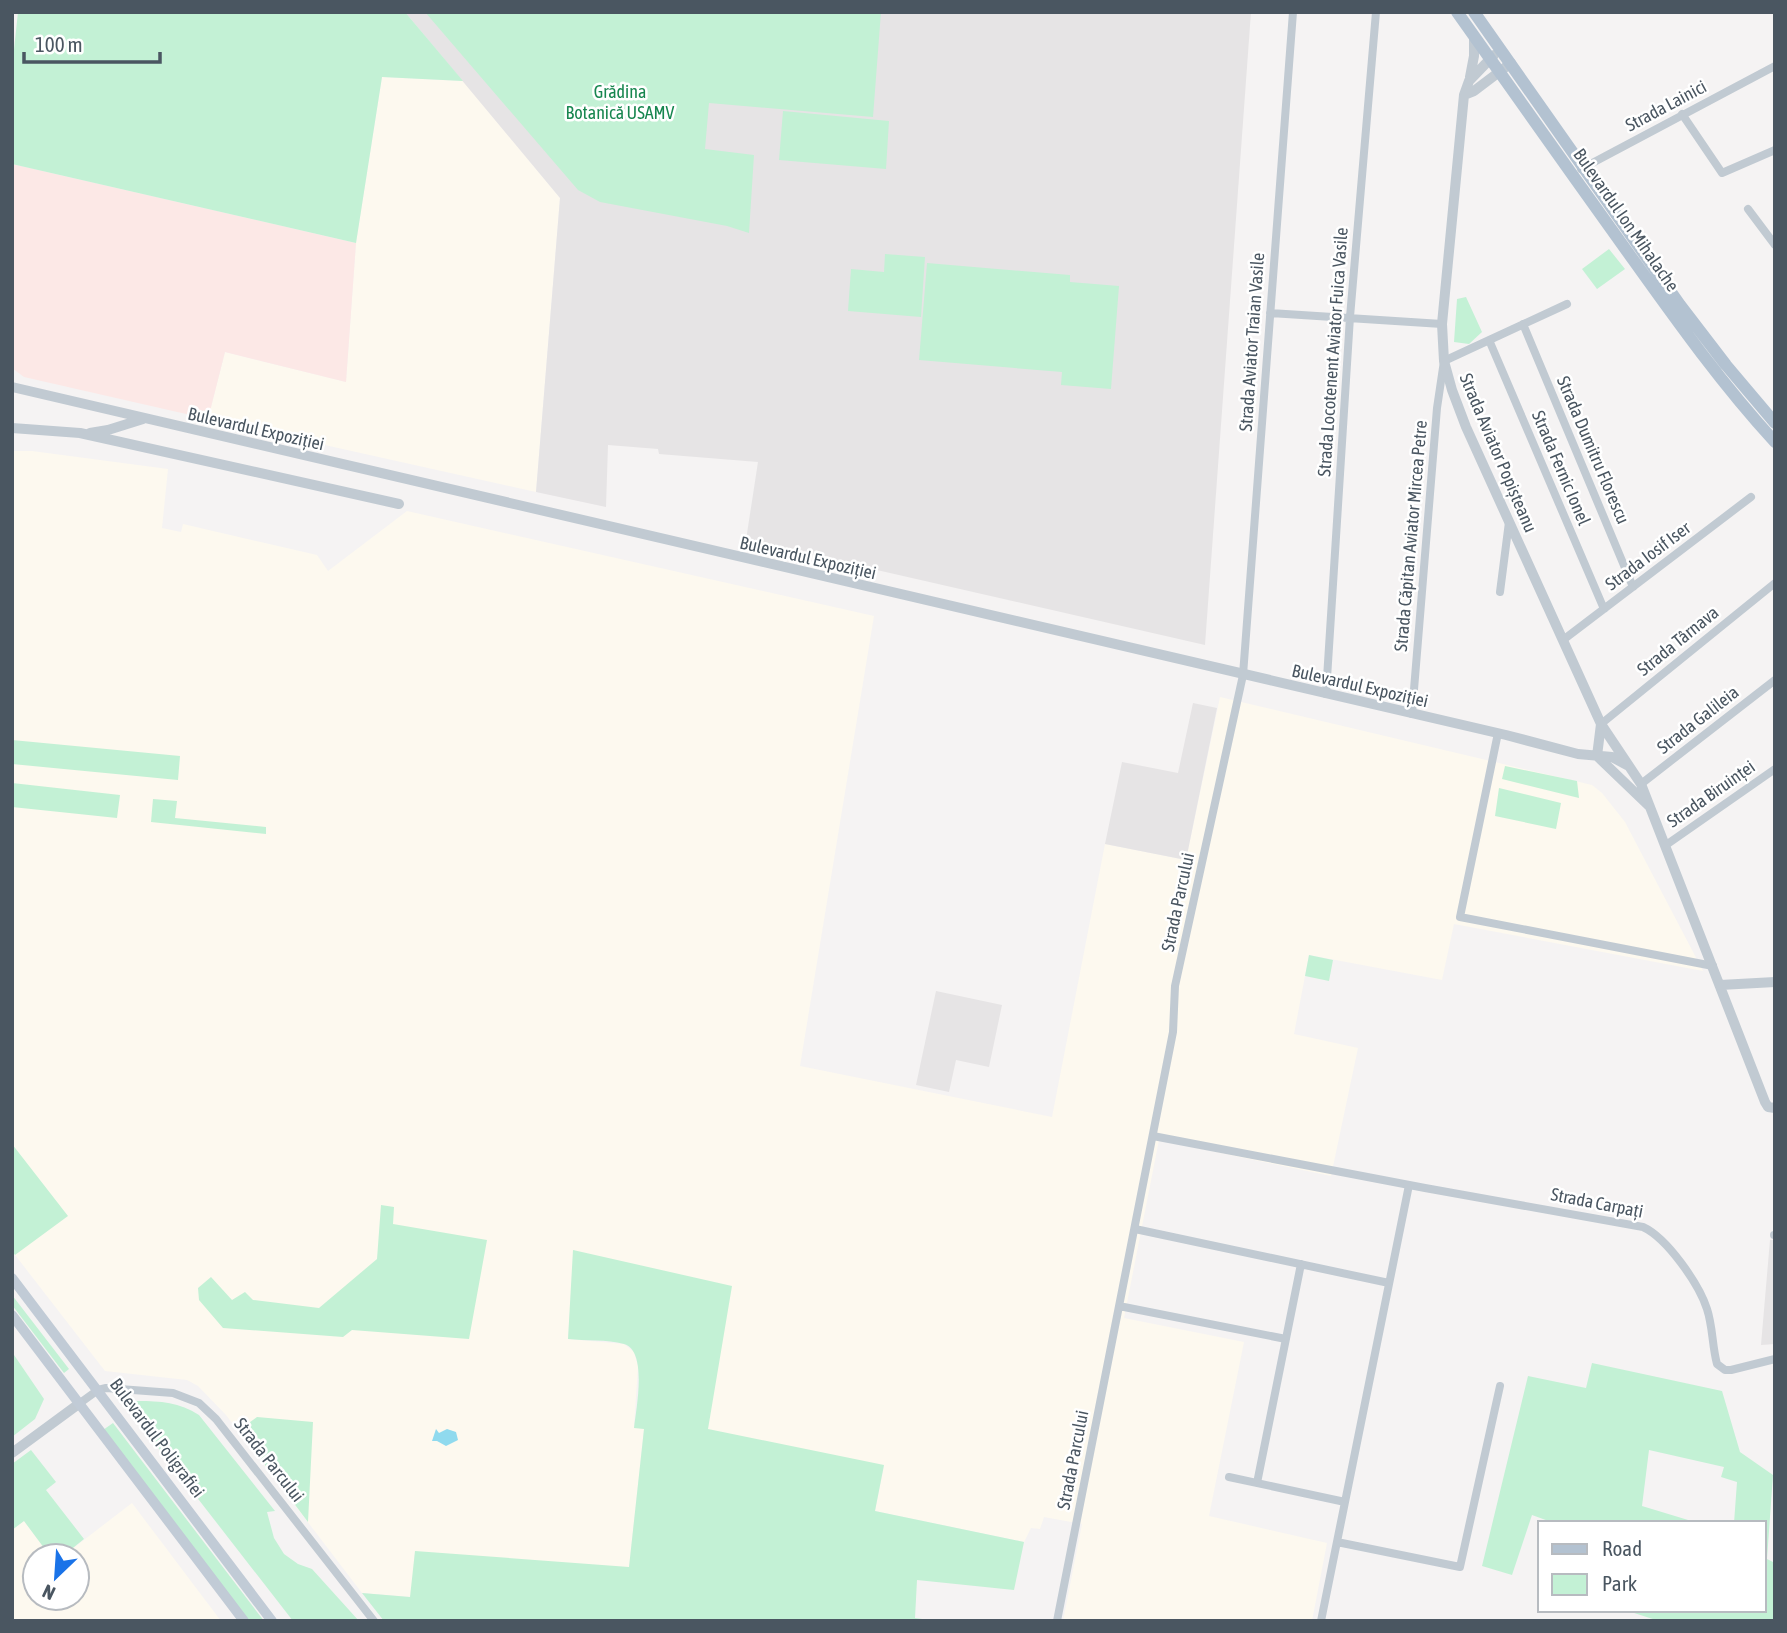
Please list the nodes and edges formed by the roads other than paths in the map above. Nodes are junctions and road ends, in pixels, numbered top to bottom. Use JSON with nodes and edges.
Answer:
{"nodes":[{"id":1,"x":1293,"y":12,"type":"edge"},
{"id":2,"x":1376,"y":12,"type":"edge"},
{"id":3,"x":1457,"y":12,"type":"edge"},
{"id":4,"x":1474,"y":12,"type":"edge"},
{"id":5,"x":1474,"y":37,"type":"junction"},
{"id":6,"x":1495,"y":54,"type":"junction"},
{"id":7,"x":1511,"y":62,"type":"junction"},
{"id":8,"x":1775,"y":66,"type":"edge"},
{"id":9,"x":1500,"y":71,"type":"junction"},
{"id":10,"x":1469,"y":81,"type":"junction"},
{"id":11,"x":1464,"y":95,"type":"junction"},
{"id":12,"x":1682,"y":114,"type":"junction"},
{"id":13,"x":1775,"y":150,"type":"edge"},
{"id":14,"x":1584,"y":167,"type":"junction"},
{"id":15,"x":1572,"y":174,"type":"junction"},
{"id":16,"x":1748,"y":209,"type":"dead end"},
{"id":17,"x":1775,"y":245,"type":"edge"},
{"id":18,"x":1567,"y":304,"type":"dead end"},
{"id":19,"x":1270,"y":313,"type":"junction"},
{"id":20,"x":1350,"y":317,"type":"junction"},
{"id":21,"x":1442,"y":324,"type":"junction"},
{"id":22,"x":1523,"y":324,"type":"junction"},
{"id":23,"x":1489,"y":340,"type":"junction"},
{"id":24,"x":1444,"y":361,"type":"junction"},
{"id":25,"x":12,"y":387,"type":"edge"},
{"id":26,"x":143,"y":419,"type":"junction"},
{"id":27,"x":1775,"y":423,"type":"edge"},
{"id":28,"x":12,"y":428,"type":"edge"},
{"id":29,"x":80,"y":433,"type":"junction"},
{"id":30,"x":1775,"y":442,"type":"edge"},
{"id":31,"x":1751,"y":497,"type":"dead end"},
{"id":32,"x":399,"y":504,"type":"dead end"},
{"id":33,"x":1509,"y":522,"type":"junction"},
{"id":34,"x":1775,"y":583,"type":"edge"},
{"id":35,"x":1633,"y":587,"type":"junction"},
{"id":36,"x":1500,"y":592,"type":"dead end"},
{"id":37,"x":1604,"y":609,"type":"junction"},
{"id":38,"x":1563,"y":640,"type":"junction"},
{"id":39,"x":1243,"y":675,"type":"junction"},
{"id":40,"x":1775,"y":680,"type":"edge"},
{"id":41,"x":1326,"y":694,"type":"junction"},
{"id":42,"x":1412,"y":713,"type":"junction"},
{"id":43,"x":1601,"y":724,"type":"junction"},
{"id":44,"x":1498,"y":733,"type":"junction"},
{"id":45,"x":1612,"y":740,"type":"junction"},
{"id":46,"x":1597,"y":756,"type":"junction"},
{"id":47,"x":1627,"y":765,"type":"junction"},
{"id":48,"x":1775,"y":769,"type":"edge"},
{"id":49,"x":1641,"y":784,"type":"junction"},
{"id":50,"x":1652,"y":809,"type":"junction"},
{"id":51,"x":1666,"y":845,"type":"junction"},
{"id":52,"x":1713,"y":967,"type":"junction"},
{"id":53,"x":1775,"y":982,"type":"edge"},
{"id":54,"x":1720,"y":985,"type":"junction"},
{"id":55,"x":1773,"y":1108,"type":"edge"},
{"id":56,"x":1153,"y":1136,"type":"junction"},
{"id":57,"x":1409,"y":1185,"type":"junction"},
{"id":58,"x":1135,"y":1229,"type":"junction"},
{"id":59,"x":1301,"y":1264,"type":"junction"},
{"id":60,"x":12,"y":1278,"type":"edge"},
{"id":61,"x":1389,"y":1283,"type":"junction"},
{"id":62,"x":1119,"y":1306,"type":"junction"},
{"id":63,"x":12,"y":1315,"type":"edge"},
{"id":64,"x":1286,"y":1339,"type":"junction"},
{"id":65,"x":1775,"y":1359,"type":"edge"},
{"id":66,"x":1500,"y":1386,"type":"dead end"},
{"id":67,"x":98,"y":1390,"type":"junction"},
{"id":68,"x":80,"y":1403,"type":"junction"},
{"id":69,"x":12,"y":1453,"type":"edge"},
{"id":70,"x":1229,"y":1477,"type":"dead end"},
{"id":71,"x":1257,"y":1483,"type":"junction"},
{"id":72,"x":1345,"y":1502,"type":"junction"},
{"id":73,"x":1337,"y":1542,"type":"junction"},
{"id":74,"x":244,"y":1621,"type":"edge"},
{"id":75,"x":272,"y":1621,"type":"edge"},
{"id":76,"x":374,"y":1621,"type":"edge"},
{"id":77,"x":1057,"y":1621,"type":"edge"},
{"id":78,"x":1321,"y":1621,"type":"edge"}],
"edges":[{"from":1,"to":19,"type":"street","name":"Strada Aviator Traian Vasile"},
{"from":2,"to":20,"type":"street","name":"Strada Locotenent Aviator Fuica Vasile"},
{"from":3,"to":5,"type":"main road","name":"Bulevardul Ion Mihalache"},
{"from":4,"to":6,"type":"main road","name":"Bulevardul Ion Mihalache"},
{"from":5,"to":6,"type":"main road","name":"Bulevardul Ion Mihalache"},
{"from":5,"to":10,"type":"street"},
{"from":6,"to":7,"type":"main road","name":"Bulevardul Ion Mihalache"},
{"from":6,"to":9,"type":"main road","name":"Bulevardul Ion Mihalache"},
{"from":6,"to":10,"type":"street","name":"Strada Aviator Popișteanu"},
{"from":7,"to":9,"type":"street"},
{"from":7,"to":14,"type":"main road","name":"Bulevardul Ion Mihalache"},
{"from":8,"to":12,"type":"street","name":"Strada Lainici"},
{"from":9,"to":11,"type":"street"},
{"from":9,"to":15,"type":"main road","name":"Bulevardul Ion Mihalache"},
{"from":10,"to":11,"type":"street","name":"Strada Aviator Popișteanu"},
{"from":11,"to":21,"type":"street","name":"Strada Aviator Popișteanu"},
{"from":12,"to":13,"type":"street"},
{"from":12,"to":14,"type":"street","name":"Strada Lainici"},
{"from":14,"to":15,"type":"street","name":"Strada Lainici"},
{"from":14,"to":27,"type":"main road","name":"Bulevardul Ion Mihalache"},
{"from":15,"to":30,"type":"main road","name":"Bulevardul Ion Mihalache"},
{"from":16,"to":17,"type":"street"},
{"from":18,"to":22,"type":"street"},
{"from":19,"to":20,"type":"street"},
{"from":19,"to":39,"type":"street","name":"Strada Aviator Traian Vasile"},
{"from":20,"to":21,"type":"street"},
{"from":20,"to":41,"type":"street","name":"Strada Locotenent Aviator Fuica Vasile"},
{"from":21,"to":24,"type":"street","name":"Strada Aviator Popișteanu"},
{"from":22,"to":23,"type":"street"},
{"from":22,"to":35,"type":"street","name":"Strada Dumitru Florescu"},
{"from":23,"to":24,"type":"street"},
{"from":23,"to":37,"type":"street","name":"Strada Fernic Ionel"},
{"from":24,"to":33,"type":"street","name":"Strada Aviator Popișteanu"},
{"from":24,"to":42,"type":"street","name":"Strada Căpitan Aviator Mircea Petre"},
{"from":25,"to":26,"type":"street","name":"Bulevardul Expoziției"},
{"from":26,"to":29,"type":"street"},
{"from":26,"to":39,"type":"street","name":"Bulevardul Expoziției"},
{"from":28,"to":29,"type":"street"},
{"from":29,"to":32,"type":"street"},
{"from":31,"to":35,"type":"street","name":"Strada Iosif Iser"},
{"from":33,"to":36,"type":"street"},
{"from":33,"to":38,"type":"street","name":"Strada Aviator Popișteanu"},
{"from":34,"to":43,"type":"street","name":"Strada Târnava"},
{"from":35,"to":37,"type":"street","name":"Strada Iosif Iser"},
{"from":37,"to":38,"type":"street","name":"Strada Iosif Iser"},
{"from":38,"to":43,"type":"street","name":"Strada Aviator Popișteanu"},
{"from":39,"to":41,"type":"street","name":"Bulevardul Expoziției"},
{"from":39,"to":56,"type":"street","name":"Strada Parcului"},
{"from":40,"to":49,"type":"street","name":"Strada Galileia"},
{"from":41,"to":42,"type":"street","name":"Bulevardul Expoziției"},
{"from":42,"to":44,"type":"street","name":"Bulevardul Expoziției"},
{"from":43,"to":45,"type":"street","name":"Strada Aviator Popișteanu"},
{"from":43,"to":46,"type":"street"},
{"from":44,"to":46,"type":"street","name":"Bulevardul Expoziției"},
{"from":44,"to":52,"type":"street"},
{"from":45,"to":46,"type":"street"},
{"from":45,"to":47,"type":"street","name":"Strada Aviator Popișteanu"},
{"from":46,"to":47,"type":"street","name":"Bulevardul Expoziției"},
{"from":46,"to":50,"type":"street","name":"Strada Aviator Popișteanu"},
{"from":47,"to":49,"type":"street","name":"Strada Aviator Popișteanu"},
{"from":48,"to":51,"type":"street","name":"Strada Biruinței"},
{"from":49,"to":50,"type":"street","name":"Strada Aviator Popișteanu"},
{"from":50,"to":51,"type":"street","name":"Strada Aviator Popișteanu"},
{"from":51,"to":52,"type":"street","name":"Strada Aviator Popișteanu"},
{"from":52,"to":54,"type":"street","name":"Strada Aviator Popișteanu"},
{"from":53,"to":54,"type":"street"},
{"from":54,"to":55,"type":"street","name":"Strada Aviator Popișteanu"},
{"from":56,"to":57,"type":"street"},
{"from":56,"to":58,"type":"street","name":"Strada Parcului"},
{"from":57,"to":61,"type":"street"},
{"from":57,"to":65,"type":"street","name":"Strada Carpați"},
{"from":58,"to":59,"type":"street"},
{"from":58,"to":62,"type":"street","name":"Strada Parcului"},
{"from":59,"to":61,"type":"street"},
{"from":59,"to":64,"type":"street"},
{"from":60,"to":67,"type":"main road","name":"Bulevardul Poligrafiei"},
{"from":61,"to":72,"type":"street"},
{"from":62,"to":64,"type":"street"},
{"from":62,"to":77,"type":"street","name":"Strada Parcului"},
{"from":63,"to":68,"type":"main road"},
{"from":64,"to":71,"type":"street"},
{"from":66,"to":73,"type":"street"},
{"from":67,"to":68,"type":"street"},
{"from":67,"to":75,"type":"main road","name":"Bulevardul Poligrafiei"},
{"from":67,"to":76,"type":"street","name":"Strada Parcului"},
{"from":68,"to":69,"type":"street"},
{"from":68,"to":74,"type":"main road"},
{"from":70,"to":71,"type":"street"},
{"from":71,"to":72,"type":"street"},
{"from":72,"to":73,"type":"street"},
{"from":73,"to":78,"type":"street"}]}
